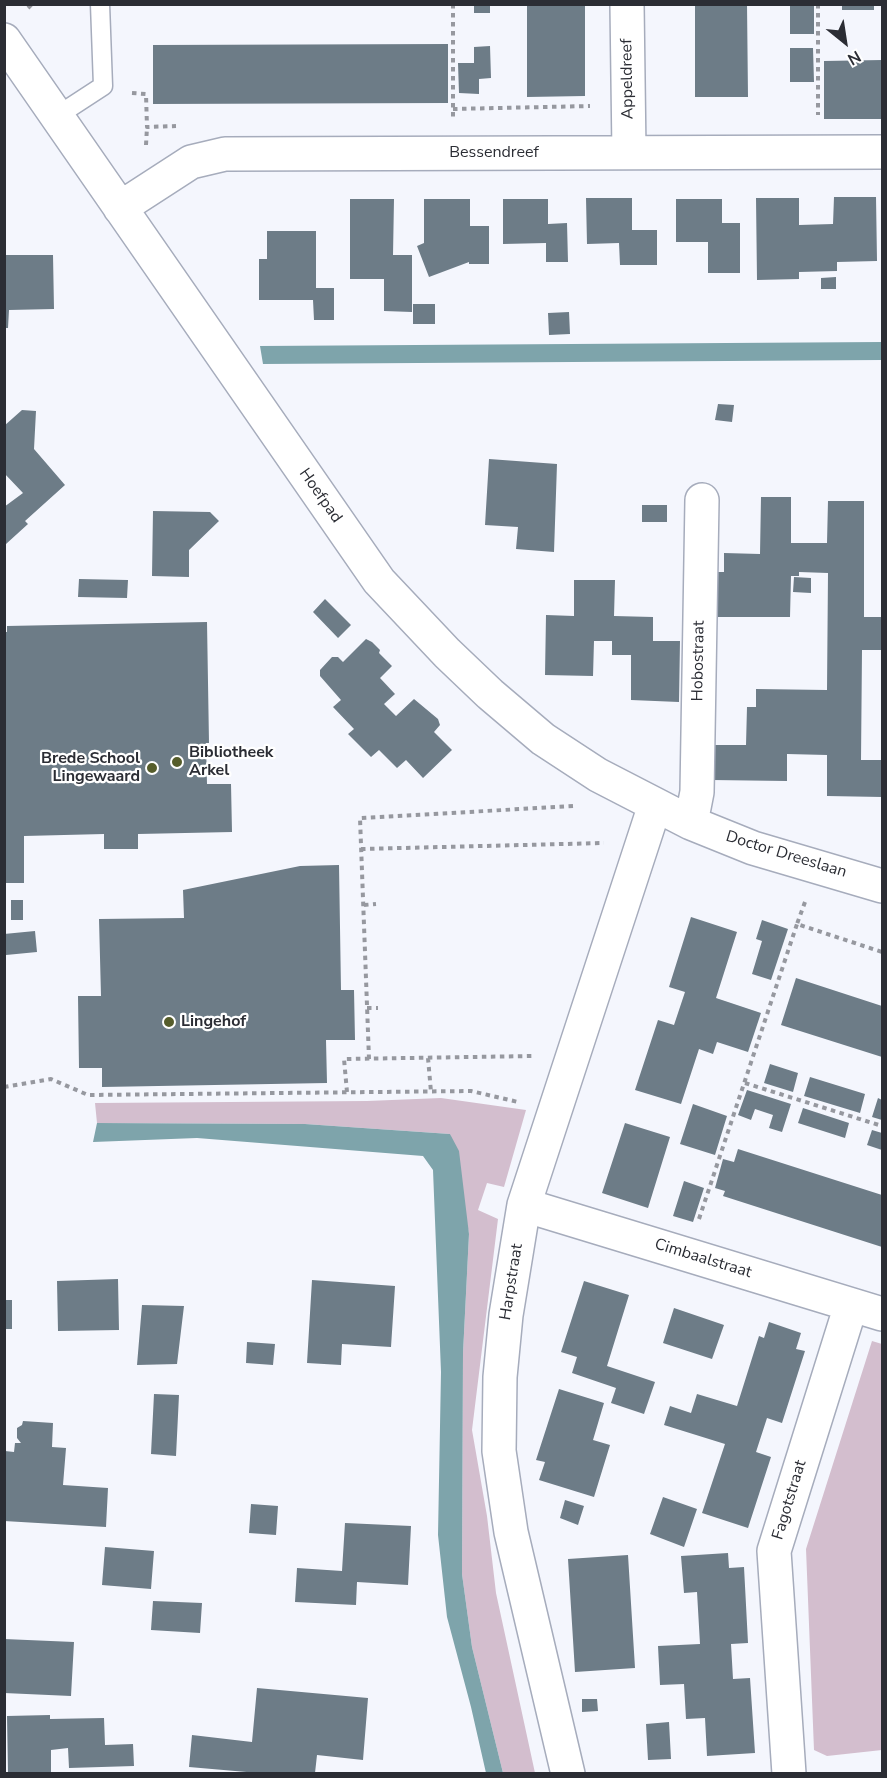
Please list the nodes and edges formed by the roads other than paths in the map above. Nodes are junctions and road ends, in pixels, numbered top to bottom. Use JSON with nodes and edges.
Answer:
{"nodes":[{"id":1,"x":100,"y":4,"type":"edge"},
{"id":2,"x":627,"y":4,"type":"edge"},
{"id":3,"x":4,"y":40,"type":"edge"},
{"id":4,"x":57,"y":116,"type":"junction"},
{"id":5,"x":882,"y":152,"type":"edge"},
{"id":6,"x":629,"y":153,"type":"junction"},
{"id":7,"x":120,"y":208,"type":"junction"},
{"id":8,"x":702,"y":500,"type":"dead end"},
{"id":9,"x":655,"y":805,"type":"junction"},
{"id":10,"x":691,"y":823,"type":"junction"},
{"id":11,"x":882,"y":886,"type":"edge"},
{"id":12,"x":524,"y":1205,"type":"junction"},
{"id":13,"x":851,"y":1305,"type":"junction"},
{"id":14,"x":882,"y":1314,"type":"edge"},
{"id":15,"x":568,"y":1773,"type":"edge"},
{"id":16,"x":789,"y":1773,"type":"edge"}],
"edges":[{"from":1,"to":4,"type":"lane"},
{"from":2,"to":6,"type":"street","name":"Appeldreef"},
{"from":3,"to":4,"type":"street","name":"Hoefpad"},
{"from":4,"to":7,"type":"street","name":"Hoefpad"},
{"from":5,"to":6,"type":"street","name":"Bessendreef"},
{"from":6,"to":7,"type":"street","name":"Bessendreef"},
{"from":7,"to":9,"type":"street","name":"Hoefpad"},
{"from":8,"to":10,"type":"street","name":"Hobostraat"},
{"from":9,"to":10,"type":"street","name":"Hoefpad"},
{"from":9,"to":12,"type":"street","name":"Harpstraat"},
{"from":10,"to":11,"type":"street","name":"Doctor Dreeslaan"},
{"from":12,"to":13,"type":"street","name":"Cimbaalstraat"},
{"from":12,"to":15,"type":"street","name":"Harpstraat"},
{"from":13,"to":14,"type":"street","name":"Cimbaalstraat"},
{"from":13,"to":16,"type":"street","name":"Fagotstraat"}]}
